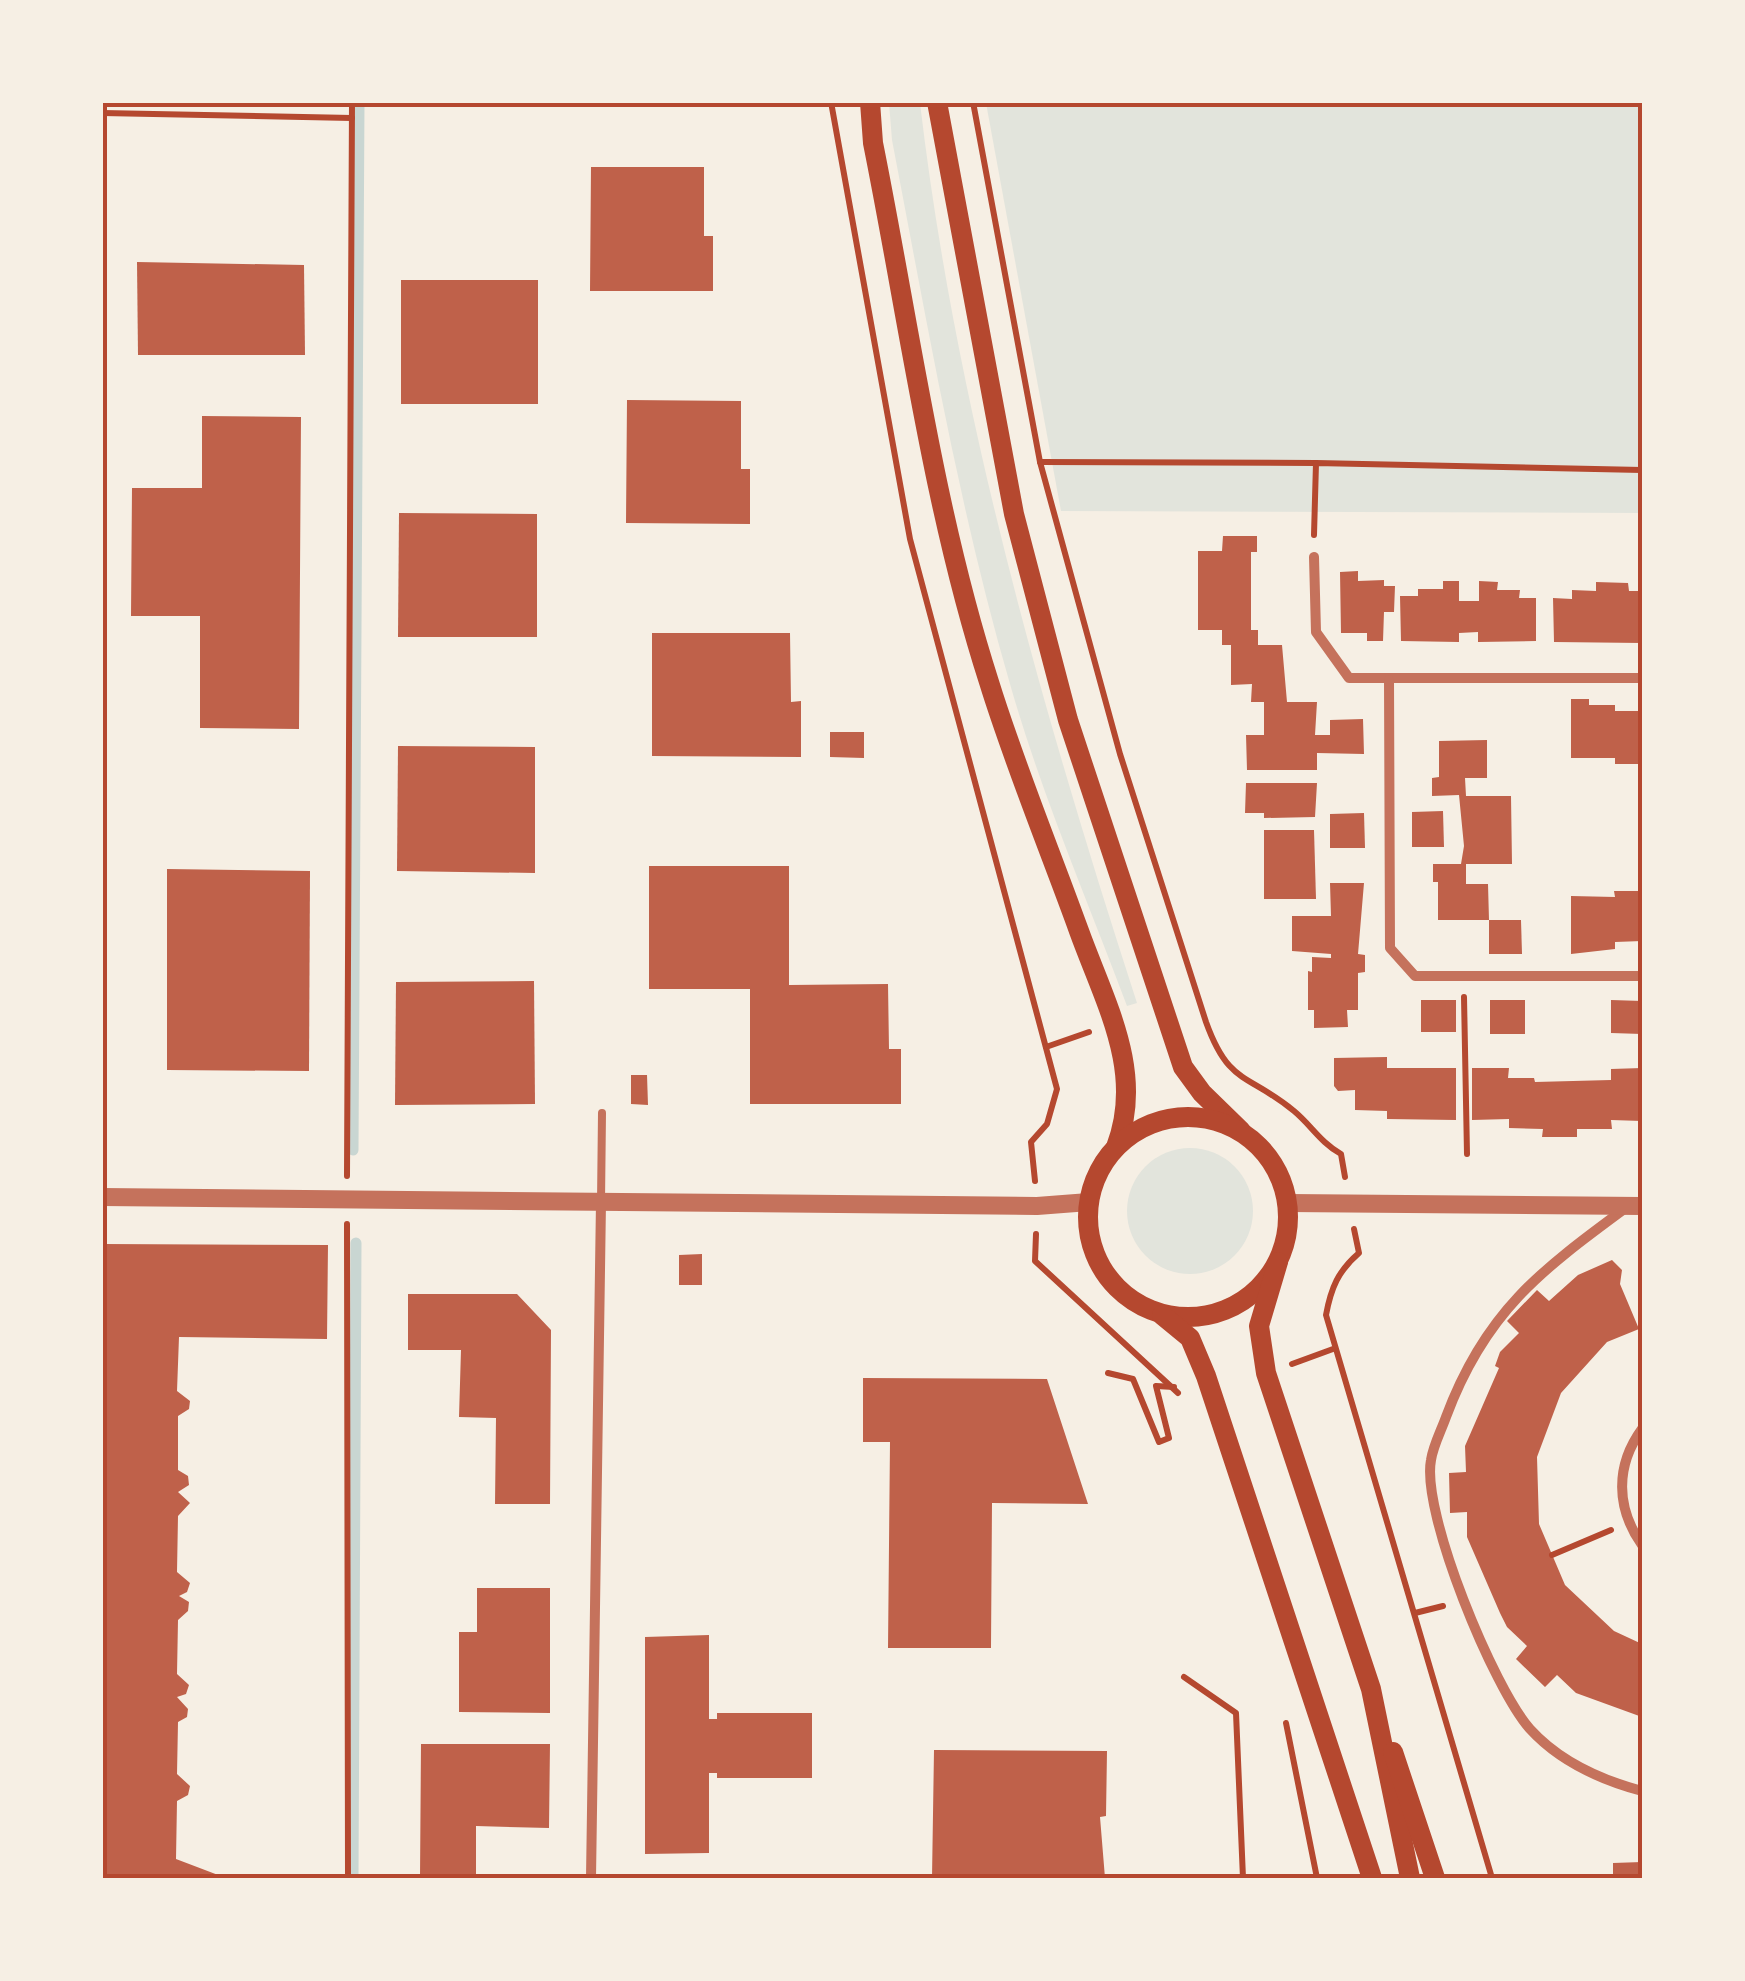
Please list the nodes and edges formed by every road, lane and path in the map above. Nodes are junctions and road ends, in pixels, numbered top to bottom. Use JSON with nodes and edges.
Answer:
{"nodes":[{"id":1,"x":352,"y":102,"type":"edge"},
{"id":2,"x":870,"y":102,"type":"edge"},
{"id":3,"x":937,"y":102,"type":"edge"},
{"id":4,"x":972,"y":102,"type":"edge"},
{"id":5,"x":102,"y":112,"type":"edge"},
{"id":6,"x":352,"y":118,"type":"junction"},
{"id":7,"x":1040,"y":462,"type":"junction"},
{"id":8,"x":1316,"y":462,"type":"junction"},
{"id":9,"x":1642,"y":470,"type":"edge"},
{"id":10,"x":1314,"y":557,"type":"joint"},
{"id":11,"x":1642,"y":678,"type":"edge"},
{"id":12,"x":1389,"y":680,"type":"junction"},
{"id":13,"x":1464,"y":975,"type":"junction"},
{"id":14,"x":1642,"y":976,"type":"edge"},
{"id":15,"x":1206,"y":1022,"type":"dead end"},
{"id":16,"x":602,"y":1113,"type":"dead end"},
{"id":17,"x":1241,"y":1131,"type":"junction"},
{"id":18,"x":1116,"y":1147,"type":"junction"},
{"id":19,"x":1467,"y":1154,"type":"dead end"},
{"id":20,"x":102,"y":1198,"type":"edge"},
{"id":21,"x":347,"y":1198,"type":"junction"},
{"id":22,"x":600,"y":1202,"type":"junction"},
{"id":23,"x":1089,"y":1202,"type":"junction"},
{"id":24,"x":1288,"y":1202,"type":"junction"},
{"id":25,"x":1636,"y":1206,"type":"edge"},
{"id":26,"x":1278,"y":1262,"type":"junction"},
{"id":27,"x":1160,"y":1314,"type":"junction"},
{"id":28,"x":1334,"y":1349,"type":"dead end"},
{"id":29,"x":1108,"y":1374,"type":"dead end"},
{"id":30,"x":1134,"y":1380,"type":"junction"},
{"id":31,"x":1156,"y":1386,"type":"junction"},
{"id":32,"x":1182,"y":1405,"type":"dead end"},
{"id":33,"x":1642,"y":1429,"type":"edge"},
{"id":34,"x":1629,"y":1522,"type":"junction"},
{"id":35,"x":1642,"y":1545,"type":"edge"},
{"id":36,"x":1552,"y":1555,"type":"dead end"},
{"id":37,"x":1184,"y":1676,"type":"dead end"},
{"id":38,"x":1371,"y":1689,"type":"junction"},
{"id":39,"x":1282,"y":1707,"type":"dead end"},
{"id":40,"x":1642,"y":1791,"type":"edge"},
{"id":41,"x":348,"y":1878,"type":"edge"},
{"id":42,"x":591,"y":1878,"type":"edge"},
{"id":43,"x":1242,"y":1878,"type":"edge"},
{"id":44,"x":1317,"y":1878,"type":"edge"},
{"id":45,"x":1372,"y":1878,"type":"edge"},
{"id":46,"x":1410,"y":1878,"type":"edge"},
{"id":47,"x":1434,"y":1878,"type":"edge"},
{"id":48,"x":1492,"y":1878,"type":"edge"}],
"edges":[{"from":1,"to":6,"type":"path"},
{"from":2,"to":18,"type":"main road"},
{"from":3,"to":17,"type":"main road"},
{"from":4,"to":7,"type":"path"},
{"from":5,"to":6,"type":"path"},
{"from":6,"to":21,"type":"path"},
{"from":7,"to":8,"type":"path"},
{"from":7,"to":15,"type":"path"},
{"from":8,"to":9,"type":"path"},
{"from":8,"to":10,"type":"path"},
{"from":10,"to":12,"type":"street"},
{"from":11,"to":12,"type":"street"},
{"from":12,"to":13,"type":"street"},
{"from":13,"to":14,"type":"street"},
{"from":13,"to":19,"type":"path"},
{"from":16,"to":22,"type":"lane"},
{"from":17,"to":18,"type":"main road"},
{"from":17,"to":24,"type":"main road"},
{"from":18,"to":23,"type":"main road"},
{"from":20,"to":21,"type":"street"},
{"from":21,"to":22,"type":"street"},
{"from":21,"to":41,"type":"path"},
{"from":22,"to":23,"type":"street"},
{"from":22,"to":42,"type":"street"},
{"from":23,"to":27,"type":"main road"},
{"from":24,"to":25,"type":"street"},
{"from":24,"to":26,"type":"main road"},
{"from":25,"to":40,"type":"street"},
{"from":26,"to":27,"type":"main road"},
{"from":26,"to":38,"type":"main road"},
{"from":27,"to":45,"type":"main road"},
{"from":28,"to":48,"type":"path"},
{"from":29,"to":30,"type":"path"},
{"from":30,"to":31,"type":"path"},
{"from":30,"to":31,"type":"path"},
{"from":31,"to":32,"type":"path"},
{"from":33,"to":34,"type":"street"},
{"from":34,"to":35,"type":"street"},
{"from":34,"to":36,"type":"path"},
{"from":37,"to":43,"type":"path"},
{"from":38,"to":46,"type":"main road"},
{"from":38,"to":47,"type":"main road"},
{"from":39,"to":44,"type":"path"}]}
